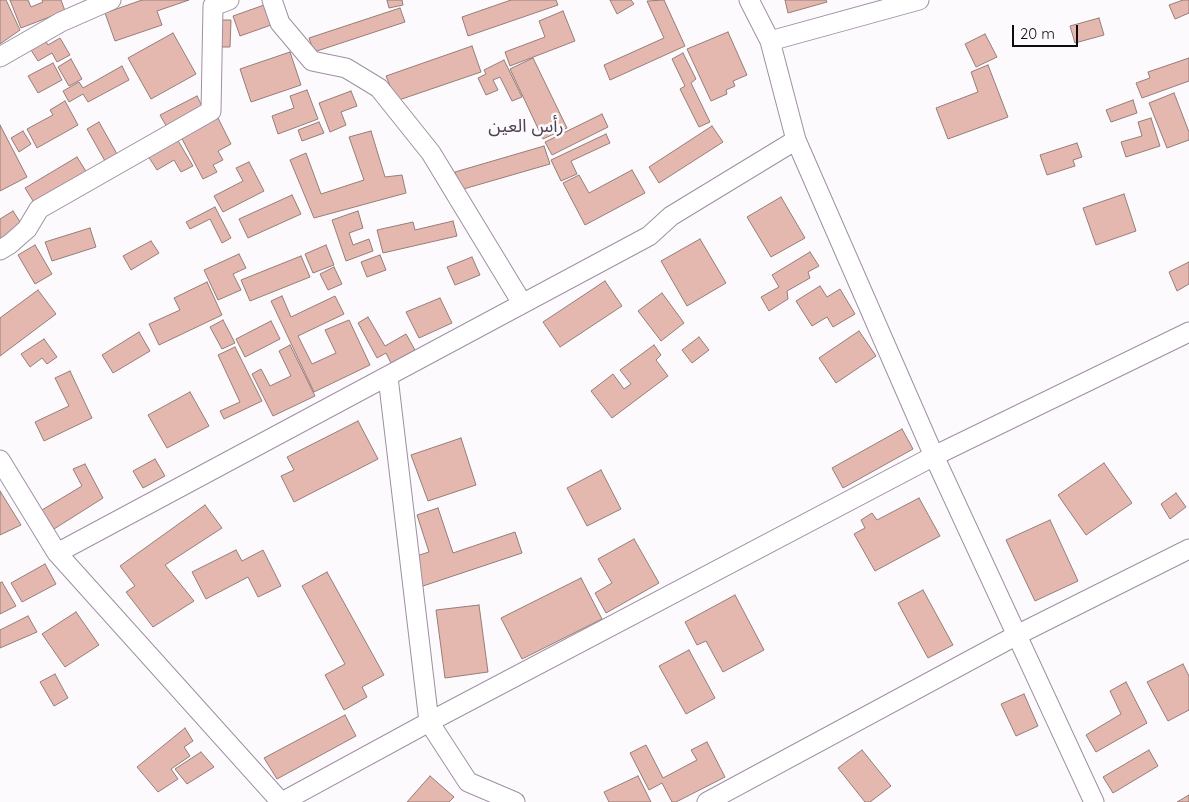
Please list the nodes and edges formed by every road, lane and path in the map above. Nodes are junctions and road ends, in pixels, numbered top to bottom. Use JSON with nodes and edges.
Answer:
{"nodes":[{"id":1,"x":111,"y":0,"type":"edge"},
{"id":2,"x":272,"y":0,"type":"edge"},
{"id":3,"x":749,"y":0,"type":"edge"},
{"id":4,"x":918,"y":0,"type":"edge"},
{"id":5,"x":219,"y":2,"type":"edge"},
{"id":6,"x":770,"y":41,"type":"junction"},
{"id":7,"x":0,"y":57,"type":"edge"},
{"id":8,"x":796,"y":140,"type":"junction"},
{"id":9,"x":0,"y":250,"type":"edge"},
{"id":10,"x":522,"y":303,"type":"junction"},
{"id":11,"x":1189,"y":332,"type":"edge"},
{"id":12,"x":388,"y":377,"type":"junction"},
{"id":13,"x":934,"y":456,"type":"junction"},
{"id":14,"x":0,"y":460,"type":"edge"},
{"id":15,"x":1189,"y":549,"type":"edge"},
{"id":16,"x":57,"y":553,"type":"junction"},
{"id":17,"x":1017,"y":635,"type":"junction"},
{"id":18,"x":429,"y":722,"type":"junction"},
{"id":19,"x":282,"y":802,"type":"edge"},
{"id":20,"x":515,"y":802,"type":"edge"},
{"id":21,"x":708,"y":802,"type":"edge"},
{"id":22,"x":1094,"y":802,"type":"edge"}],
"edges":[{"from":1,"to":7,"type":"street"},
{"from":2,"to":10,"type":"street"},
{"from":3,"to":6,"type":"street"},
{"from":4,"to":6,"type":"street"},
{"from":5,"to":9,"type":"street"},
{"from":6,"to":8,"type":"street"},
{"from":8,"to":10,"type":"street"},
{"from":8,"to":13,"type":"street"},
{"from":10,"to":12,"type":"street"},
{"from":11,"to":13,"type":"street"},
{"from":12,"to":16,"type":"street"},
{"from":12,"to":18,"type":"street"},
{"from":13,"to":17,"type":"street"},
{"from":13,"to":18,"type":"street"},
{"from":14,"to":16,"type":"street"},
{"from":15,"to":17,"type":"street"},
{"from":16,"to":19,"type":"street"},
{"from":17,"to":21,"type":"street"},
{"from":17,"to":22,"type":"street"},
{"from":18,"to":19,"type":"street"},
{"from":18,"to":20,"type":"street"}]}
